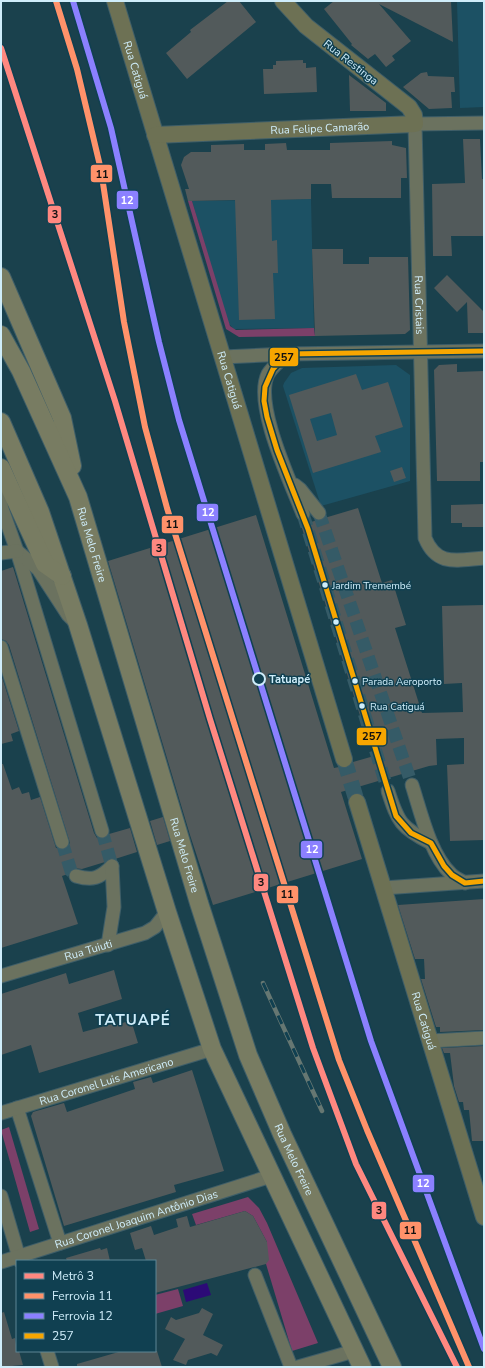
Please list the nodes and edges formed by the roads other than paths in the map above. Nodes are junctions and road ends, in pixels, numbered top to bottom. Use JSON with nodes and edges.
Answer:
{"nodes":[{"id":1,"x":115,"y":1,"type":"edge"},
{"id":2,"x":283,"y":1,"type":"edge"},
{"id":3,"x":484,"y":123,"type":"edge"},
{"id":4,"x":415,"y":124,"type":"junction"},
{"id":5,"x":156,"y":135,"type":"junction"},
{"id":6,"x":1,"y":276,"type":"edge"},
{"id":7,"x":1,"y":335,"type":"edge"},
{"id":8,"x":484,"y":351,"type":"edge"},
{"id":9,"x":422,"y":353,"type":"junction"},
{"id":10,"x":287,"y":354,"type":"junction"},
{"id":11,"x":222,"y":357,"type":"junction"},
{"id":12,"x":1,"y":422,"type":"edge"},
{"id":13,"x":1,"y":468,"type":"edge"},
{"id":14,"x":1,"y":475,"type":"edge"},
{"id":15,"x":291,"y":483,"type":"junction"},
{"id":16,"x":78,"y":497,"type":"junction"},
{"id":17,"x":1,"y":506,"type":"edge"},
{"id":18,"x":319,"y":513,"type":"tunnel mouth"},
{"id":19,"x":303,"y":514,"type":"tunnel mouth"},
{"id":20,"x":17,"y":551,"type":"junction"},
{"id":21,"x":1,"y":554,"type":"edge"},
{"id":22,"x":484,"y":558,"type":"edge"},
{"id":23,"x":62,"y":576,"type":"junction"},
{"id":24,"x":78,"y":625,"type":"junction"},
{"id":25,"x":1,"y":647,"type":"edge"},
{"id":26,"x":344,"y":759,"type":"tunnel mouth"},
{"id":27,"x":412,"y":785,"type":"tunnel mouth"},
{"id":28,"x":388,"y":791,"type":"tunnel mouth"},
{"id":29,"x":357,"y":802,"type":"tunnel mouth"},
{"id":30,"x":102,"y":831,"type":"tunnel mouth"},
{"id":31,"x":62,"y":842,"type":"tunnel mouth"},
{"id":32,"x":431,"y":843,"type":"junction"},
{"id":33,"x":76,"y":876,"type":"dead end"},
{"id":34,"x":484,"y":881,"type":"edge"},
{"id":35,"x":465,"y":883,"type":"junction"},
{"id":36,"x":383,"y":888,"type":"junction"},
{"id":37,"x":167,"y":912,"type":"junction"},
{"id":38,"x":108,"y":945,"type":"junction"},
{"id":39,"x":1,"y":976,"type":"edge"},
{"id":40,"x":484,"y":1038,"type":"edge"},
{"id":41,"x":430,"y":1041,"type":"junction"},
{"id":42,"x":212,"y":1049,"type":"junction"},
{"id":43,"x":17,"y":1108,"type":"junction"},
{"id":44,"x":1,"y":1113,"type":"edge"},
{"id":45,"x":271,"y":1176,"type":"junction"},
{"id":46,"x":1,"y":1196,"type":"edge"},
{"id":47,"x":484,"y":1217,"type":"edge"},
{"id":48,"x":60,"y":1243,"type":"junction"},
{"id":49,"x":19,"y":1259,"type":"edge"},
{"id":50,"x":1,"y":1262,"type":"edge"},
{"id":51,"x":255,"y":1275,"type":"dead end"},
{"id":52,"x":354,"y":1351,"type":"junction"},
{"id":53,"x":48,"y":1352,"type":"edge"},
{"id":54,"x":52,"y":1367,"type":"edge"},
{"id":55,"x":291,"y":1367,"type":"edge"},
{"id":56,"x":298,"y":1367,"type":"edge"},
{"id":57,"x":362,"y":1367,"type":"edge"},
{"id":58,"x":392,"y":1367,"type":"edge"}],
"edges":[{"from":1,"to":5,"type":"main road","name":"Rua Catiguá"},
{"from":2,"to":4,"type":"main road","name":"Rua Restinga"},
{"from":3,"to":4,"type":"street","name":"Rua Felipe Camarão"},
{"from":4,"to":5,"type":"main road","name":"Rua Felipe Camarão"},
{"from":4,"to":9,"type":"street","name":"Rua Cristais"},
{"from":5,"to":11,"type":"main road","name":"Rua Catiguá"},
{"from":6,"to":16,"type":"highway"},
{"from":7,"to":16,"type":"highway","name":"Rua Melo Freire"},
{"from":8,"to":9,"type":"street"},
{"from":9,"to":10,"type":"street"},
{"from":9,"to":22,"type":"street","name":"Rua Cristais"},
{"from":10,"to":11,"type":"street"},
{"from":10,"to":15,"type":"street"},
{"from":11,"to":26,"type":"main road","name":"Rua Catiguá"},
{"from":12,"to":23,"type":"highway"},
{"from":13,"to":23,"type":"highway"},
{"from":14,"to":17,"type":"street"},
{"from":15,"to":18,"type":"street"},
{"from":15,"to":19,"type":"street"},
{"from":16,"to":58,"type":"highway","name":"Rua Melo Freire"},
{"from":17,"to":20,"type":"street"},
{"from":20,"to":21,"type":"street"},
{"from":20,"to":24,"type":"street"},
{"from":20,"to":30,"type":"street"},
{"from":23,"to":24,"type":"highway"},
{"from":24,"to":37,"type":"highway"},
{"from":25,"to":31,"type":"street"},
{"from":27,"to":32,"type":"street"},
{"from":28,"to":32,"type":"street"},
{"from":29,"to":36,"type":"main road","name":"Rua Catiguá"},
{"from":32,"to":35,"type":"street"},
{"from":33,"to":38,"type":"street"},
{"from":34,"to":35,"type":"street"},
{"from":35,"to":36,"type":"street"},
{"from":36,"to":41,"type":"main road","name":"Rua Catiguá"},
{"from":37,"to":38,"type":"street","name":"Rua Tuiuti"},
{"from":37,"to":42,"type":"highway"},
{"from":38,"to":39,"type":"street","name":"Rua Tuiuti"},
{"from":40,"to":41,"type":"street"},
{"from":41,"to":47,"type":"main road","name":"Rua Catiguá"},
{"from":42,"to":43,"type":"street","name":"Rua Coronel Luis Americano"},
{"from":42,"to":45,"type":"highway"},
{"from":43,"to":44,"type":"street","name":"Rua Coronel Luis Americano"},
{"from":43,"to":48,"type":"street"},
{"from":45,"to":48,"type":"street","name":"Rua Coronel Joaquim Antônio Dias"},
{"from":45,"to":52,"type":"highway"},
{"from":46,"to":49,"type":"street"},
{"from":48,"to":49,"type":"street","name":"Rua Coronel Joaquim Antônio Dias"},
{"from":49,"to":50,"type":"street","name":"Rua Coronel Joaquim Antônio Dias"},
{"from":51,"to":55,"type":"street"},
{"from":52,"to":56,"type":"street"},
{"from":52,"to":57,"type":"highway"},
{"from":53,"to":54,"type":"street"}]}
